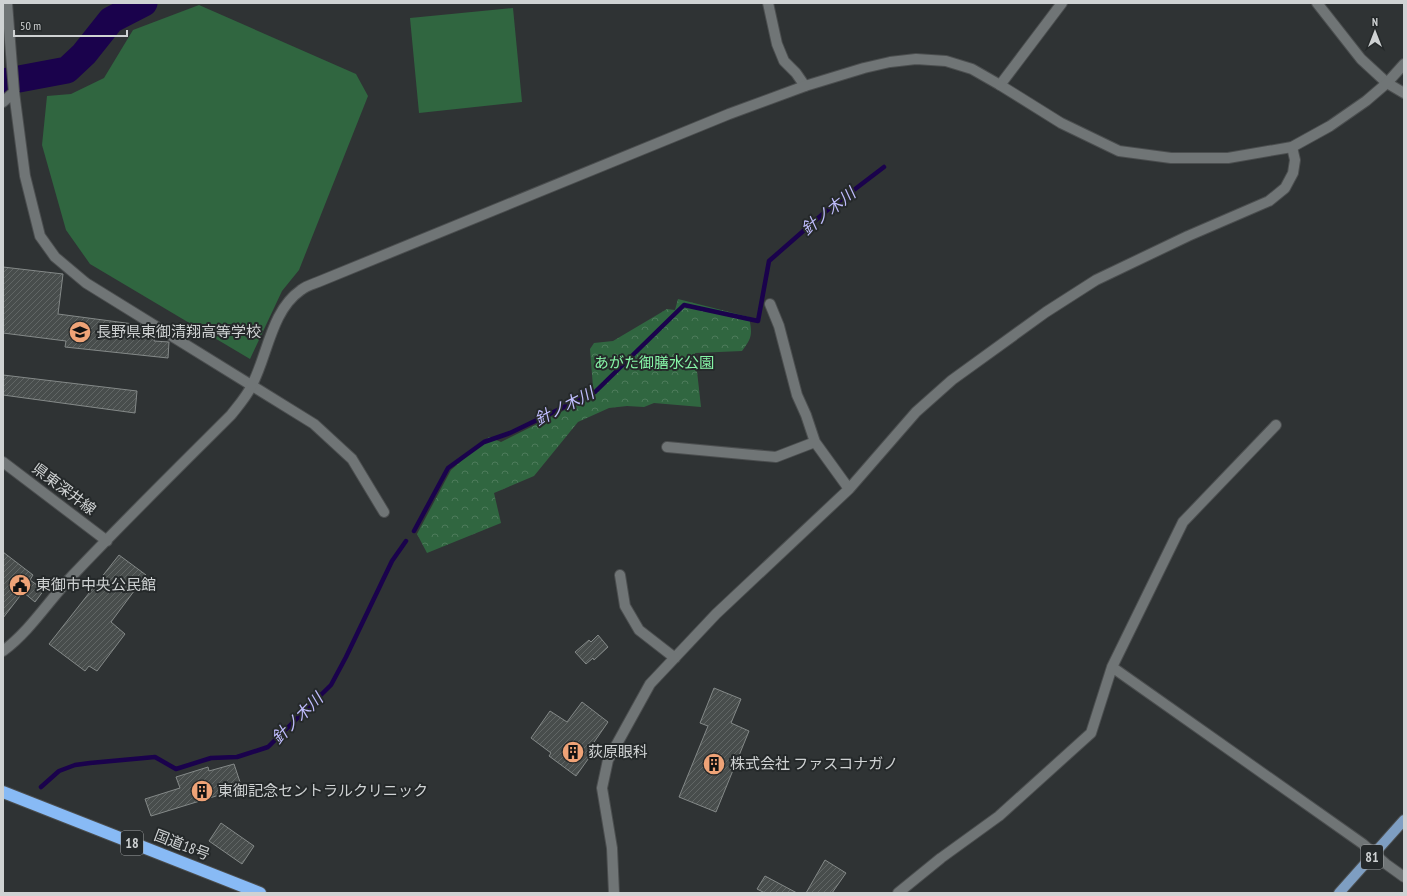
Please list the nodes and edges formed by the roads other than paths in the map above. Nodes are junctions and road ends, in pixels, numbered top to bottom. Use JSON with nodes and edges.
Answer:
{"nodes":[{"id":1,"x":8,"y":3,"type":"edge"},
{"id":2,"x":768,"y":3,"type":"edge"},
{"id":3,"x":1062,"y":3,"type":"edge"},
{"id":4,"x":1317,"y":3,"type":"edge"},
{"id":5,"x":1404,"y":64,"type":"edge"},
{"id":6,"x":1387,"y":83,"type":"junction"},
{"id":7,"x":1000,"y":84,"type":"junction"},
{"id":8,"x":805,"y":86,"type":"junction"},
{"id":9,"x":14,"y":89,"type":"junction"},
{"id":10,"x":1404,"y":93,"type":"edge"},
{"id":11,"x":3,"y":102,"type":"edge"},
{"id":12,"x":1292,"y":147,"type":"junction"},
{"id":13,"x":770,"y":304,"type":"dead end"},
{"id":14,"x":252,"y":386,"type":"junction"},
{"id":15,"x":1276,"y":425,"type":"dead end"},
{"id":16,"x":815,"y":442,"type":"junction"},
{"id":17,"x":667,"y":447,"type":"dead end"},
{"id":18,"x":3,"y":462,"type":"edge"},
{"id":19,"x":849,"y":489,"type":"junction"},
{"id":20,"x":384,"y":512,"type":"dead end"},
{"id":21,"x":107,"y":541,"type":"junction"},
{"id":22,"x":620,"y":575,"type":"dead end"},
{"id":23,"x":3,"y":651,"type":"edge"},
{"id":24,"x":674,"y":658,"type":"junction"},
{"id":25,"x":1112,"y":667,"type":"junction"},
{"id":26,"x":3,"y":792,"type":"edge"},
{"id":27,"x":1404,"y":820,"type":"edge"},
{"id":28,"x":1374,"y":855,"type":"junction"},
{"id":29,"x":1404,"y":877,"type":"edge"},
{"id":30,"x":260,"y":893,"type":"edge"},
{"id":31,"x":614,"y":893,"type":"edge"},
{"id":32,"x":898,"y":893,"type":"edge"},
{"id":33,"x":1339,"y":893,"type":"edge"}],
"edges":[{"from":1,"to":9,"type":"street"},
{"from":2,"to":8,"type":"street"},
{"from":3,"to":7,"type":"street"},
{"from":4,"to":6,"type":"street"},
{"from":5,"to":6,"type":"street"},
{"from":6,"to":10,"type":"street"},
{"from":6,"to":12,"type":"street"},
{"from":7,"to":8,"type":"street"},
{"from":7,"to":12,"type":"street"},
{"from":8,"to":14,"type":"street"},
{"from":9,"to":11,"type":"street"},
{"from":9,"to":14,"type":"street"},
{"from":12,"to":19,"type":"street"},
{"from":13,"to":16,"type":"street"},
{"from":14,"to":20,"type":"street"},
{"from":14,"to":21,"type":"street"},
{"from":15,"to":25,"type":"street"},
{"from":16,"to":17,"type":"street"},
{"from":16,"to":19,"type":"street"},
{"from":18,"to":21,"type":"street","name":"県東深井線"},
{"from":19,"to":24,"type":"street"},
{"from":21,"to":23,"type":"street"},
{"from":22,"to":24,"type":"street"},
{"from":24,"to":31,"type":"street"},
{"from":25,"to":28,"type":"street"},
{"from":25,"to":32,"type":"street"},
{"from":26,"to":30,"type":"highway","name":"国道18号","number":"18"},
{"from":27,"to":28,"type":"main road","number":"81"},
{"from":28,"to":29,"type":"street"},
{"from":28,"to":33,"type":"main road","number":"81"}]}
